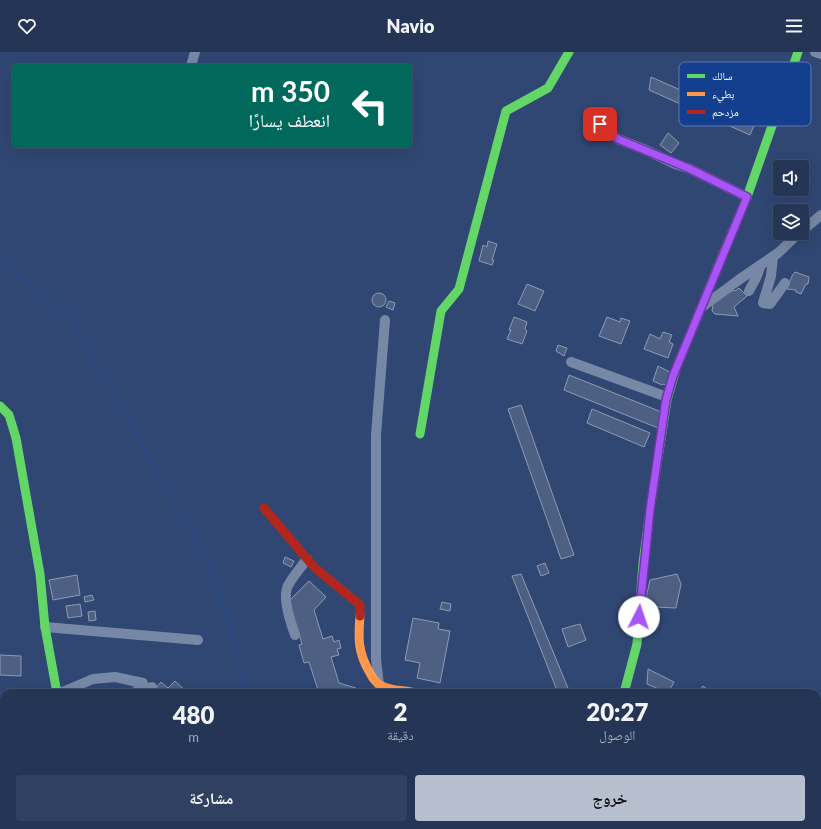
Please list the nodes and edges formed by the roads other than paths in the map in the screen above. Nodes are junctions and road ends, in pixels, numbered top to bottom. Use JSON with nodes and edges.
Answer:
{"nodes":[{"id":1,"x":195,"y":52,"type":"edge"},
{"id":2,"x":569,"y":52,"type":"edge"},
{"id":3,"x":798,"y":52,"type":"edge"},
{"id":4,"x":815,"y":52,"type":"edge"},
{"id":5,"x":821,"y":54,"type":"edge"},
{"id":6,"x":794,"y":62,"type":"edge"},
{"id":7,"x":192,"y":64,"type":"edge"},
{"id":8,"x":600,"y":124,"type":"dead end"},
{"id":9,"x":772,"y":126,"type":"edge"},
{"id":10,"x":747,"y":197,"type":"junction"},
{"id":11,"x":821,"y":215,"type":"edge"},
{"id":12,"x":809,"y":225,"type":"edge"},
{"id":13,"x":791,"y":240,"type":"edge"},
{"id":14,"x":773,"y":257,"type":"junction"},
{"id":15,"x":761,"y":265,"type":"junction"},
{"id":16,"x":785,"y":283,"type":"dead end"},
{"id":17,"x":749,"y":290,"type":"dead end"},
{"id":18,"x":701,"y":308,"type":"junction"},
{"id":19,"x":385,"y":320,"type":"dead end"},
{"id":20,"x":571,"y":362,"type":"dead end"},
{"id":21,"x":667,"y":397,"type":"junction"},
{"id":22,"x":0,"y":406,"type":"edge"},
{"id":23,"x":420,"y":434,"type":"dead end"},
{"id":24,"x":264,"y":508,"type":"dead end"},
{"id":25,"x":307,"y":559,"type":"junction"},
{"id":26,"x":45,"y":627,"type":"junction"},
{"id":27,"x":296,"y":635,"type":"dead end"},
{"id":28,"x":198,"y":640,"type":"dead end"},
{"id":29,"x":379,"y":685,"type":"junction"},
{"id":30,"x":57,"y":689,"type":"edge"},
{"id":31,"x":68,"y":689,"type":"edge"},
{"id":32,"x":138,"y":689,"type":"edge"},
{"id":33,"x":398,"y":689,"type":"edge"},
{"id":34,"x":625,"y":689,"type":"edge"}],
"edges":[{"from":1,"to":7,"type":"street"},
{"from":2,"to":23,"type":"street"},
{"from":3,"to":6,"type":"street"},
{"from":4,"to":5,"type":"street"},
{"from":8,"to":10,"type":"street"},
{"from":9,"to":10,"type":"street"},
{"from":10,"to":18,"type":"street"},
{"from":11,"to":12,"type":"street"},
{"from":13,"to":14,"type":"street"},
{"from":14,"to":15,"type":"street"},
{"from":14,"to":16,"type":"street"},
{"from":15,"to":17,"type":"street"},
{"from":15,"to":18,"type":"street"},
{"from":18,"to":21,"type":"street"},
{"from":19,"to":29,"type":"street"},
{"from":20,"to":21,"type":"street"},
{"from":21,"to":34,"type":"street"},
{"from":22,"to":26,"type":"street"},
{"from":24,"to":25,"type":"street"},
{"from":25,"to":27,"type":"street"},
{"from":25,"to":29,"type":"street"},
{"from":26,"to":28,"type":"street"},
{"from":26,"to":30,"type":"street"},
{"from":29,"to":33,"type":"street"},
{"from":31,"to":32,"type":"street"}]}
